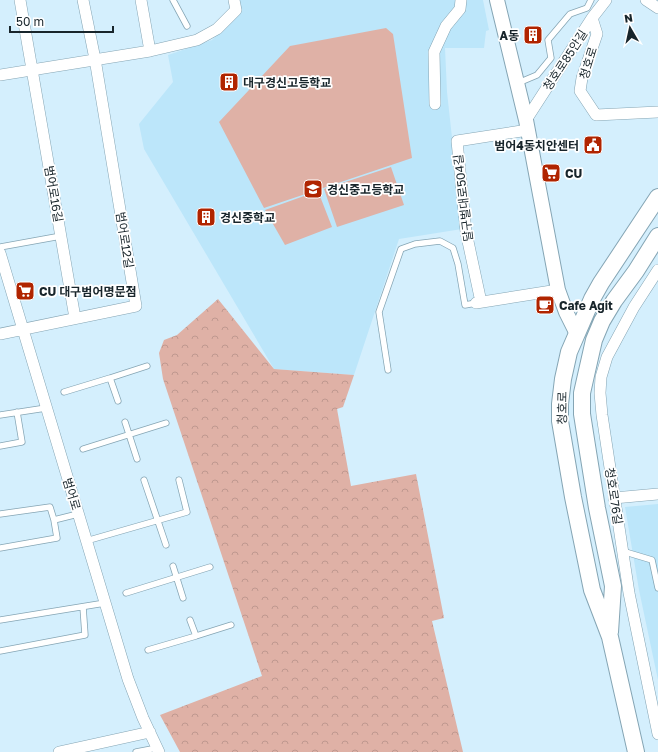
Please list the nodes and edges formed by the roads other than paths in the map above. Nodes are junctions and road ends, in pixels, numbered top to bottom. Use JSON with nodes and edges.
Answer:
{"nodes":[{"id":1,"x":20,"y":0,"type":"edge"},
{"id":2,"x":84,"y":0,"type":"edge"},
{"id":3,"x":141,"y":0,"type":"edge"},
{"id":4,"x":174,"y":0,"type":"edge"},
{"id":5,"x":234,"y":0,"type":"edge"},
{"id":6,"x":461,"y":0,"type":"edge"},
{"id":7,"x":497,"y":0,"type":"edge"},
{"id":8,"x":591,"y":0,"type":"edge"},
{"id":9,"x":606,"y":0,"type":"edge"},
{"id":10,"x":646,"y":0,"type":"edge"},
{"id":11,"x":658,"y":8,"type":"edge"},
{"id":12,"x":592,"y":18,"type":"junction"},
{"id":13,"x":187,"y":26,"type":"dead end"},
{"id":14,"x":150,"y":50,"type":"junction"},
{"id":15,"x":95,"y":60,"type":"junction"},
{"id":16,"x":32,"y":70,"type":"junction"},
{"id":17,"x":0,"y":75,"type":"edge"},
{"id":18,"x":518,"y":83,"type":"junction"},
{"id":19,"x":435,"y":104,"type":"dead end"},
{"id":20,"x":658,"y":112,"type":"edge"},
{"id":21,"x":527,"y":125,"type":"junction"},
{"id":22,"x":658,"y":197,"type":"edge"},
{"id":23,"x":61,"y":236,"type":"junction"},
{"id":24,"x":658,"y":236,"type":"edge"},
{"id":25,"x":0,"y":247,"type":"edge"},
{"id":26,"x":0,"y":253,"type":"edge"},
{"id":27,"x":658,"y":270,"type":"edge"},
{"id":28,"x":558,"y":290,"type":"junction"},
{"id":29,"x":478,"y":303,"type":"junction"},
{"id":30,"x":75,"y":318,"type":"junction"},
{"id":31,"x":22,"y":330,"type":"junction"},
{"id":32,"x":0,"y":334,"type":"edge"},
{"id":33,"x":576,"y":334,"type":"junction"},
{"id":34,"x":148,"y":366,"type":"dead end"},
{"id":35,"x":388,"y":370,"type":"dead end"},
{"id":36,"x":110,"y":378,"type":"junction"},
{"id":37,"x":64,"y":392,"type":"dead end"},
{"id":38,"x":118,"y":401,"type":"dead end"},
{"id":39,"x":46,"y":408,"type":"junction"},
{"id":40,"x":17,"y":412,"type":"junction"},
{"id":41,"x":0,"y":415,"type":"edge"},
{"id":42,"x":125,"y":422,"type":"dead end"},
{"id":43,"x":166,"y":423,"type":"dead end"},
{"id":44,"x":129,"y":434,"type":"junction"},
{"id":45,"x":0,"y":446,"type":"edge"},
{"id":46,"x":83,"y":448,"type":"dead end"},
{"id":47,"x":137,"y":459,"type":"dead end"},
{"id":48,"x":144,"y":480,"type":"dead end"},
{"id":49,"x":179,"y":480,"type":"dead end"},
{"id":50,"x":658,"y":494,"type":"edge"},
{"id":51,"x":614,"y":498,"type":"junction"},
{"id":52,"x":0,"y":514,"type":"edge"},
{"id":53,"x":78,"y":514,"type":"junction"},
{"id":54,"x":54,"y":520,"type":"junction"},
{"id":55,"x":158,"y":520,"type":"junction"},
{"id":56,"x":86,"y":541,"type":"junction"},
{"id":57,"x":166,"y":545,"type":"dead end"},
{"id":58,"x":0,"y":548,"type":"edge"},
{"id":59,"x":622,"y":551,"type":"junction"},
{"id":60,"x":173,"y":566,"type":"dead end"},
{"id":61,"x":210,"y":567,"type":"dead end"},
{"id":62,"x":176,"y":577,"type":"junction"},
{"id":63,"x":658,"y":588,"type":"edge"},
{"id":64,"x":126,"y":592,"type":"dead end"},
{"id":65,"x":183,"y":598,"type":"dead end"},
{"id":66,"x":105,"y":603,"type":"junction"},
{"id":67,"x":83,"y":607,"type":"junction"},
{"id":68,"x":0,"y":620,"type":"edge"},
{"id":69,"x":190,"y":620,"type":"dead end"},
{"id":70,"x":231,"y":625,"type":"dead end"},
{"id":71,"x":196,"y":636,"type":"junction"},
{"id":72,"x":610,"y":637,"type":"junction"},
{"id":73,"x":148,"y":650,"type":"dead end"},
{"id":74,"x":0,"y":651,"type":"edge"},
{"id":75,"x":150,"y":732,"type":"junction"},
{"id":76,"x":658,"y":734,"type":"edge"},
{"id":77,"x":158,"y":750,"type":"edge"},
{"id":78,"x":59,"y":752,"type":"edge"},
{"id":79,"x":136,"y":752,"type":"edge"},
{"id":80,"x":636,"y":752,"type":"edge"}],
"edges":[{"from":1,"to":16,"type":"street","name":"범어로16길"},
{"from":2,"to":15,"type":"street"},
{"from":3,"to":14,"type":"street"},
{"from":4,"to":13,"type":"lane"},
{"from":5,"to":14,"type":"street"},
{"from":6,"to":19,"type":"street"},
{"from":7,"to":18,"type":"street"},
{"from":8,"to":18,"type":"lane"},
{"from":9,"to":12,"type":"street","name":"청호로85안길"},
{"from":10,"to":11,"type":"street"},
{"from":12,"to":20,"type":"street","name":"청호로"},
{"from":12,"to":21,"type":"street","name":"청호로85안길"},
{"from":14,"to":15,"type":"street"},
{"from":15,"to":16,"type":"street"},
{"from":15,"to":30,"type":"street","name":"범어로12길"},
{"from":16,"to":17,"type":"street"},
{"from":16,"to":23,"type":"street","name":"범어로16길"},
{"from":18,"to":21,"type":"street"},
{"from":21,"to":28,"type":"street"},
{"from":21,"to":29,"type":"street","name":"달구벌대로504길"},
{"from":22,"to":33,"type":"main road","name":"청호로"},
{"from":23,"to":25,"type":"lane"},
{"from":23,"to":30,"type":"street","name":"범어로16길"},
{"from":24,"to":72,"type":"main road","name":"청호로"},
{"from":26,"to":31,"type":"street","name":"범어로"},
{"from":27,"to":51,"type":"street","name":"청호로76길"},
{"from":28,"to":29,"type":"street"},
{"from":28,"to":33,"type":"street"},
{"from":29,"to":35,"type":"lane"},
{"from":30,"to":31,"type":"street","name":"범어로12길"},
{"from":31,"to":32,"type":"street","name":"범어로12길"},
{"from":31,"to":39,"type":"street","name":"범어로"},
{"from":33,"to":72,"type":"main road","name":"청호로"},
{"from":34,"to":36,"type":"lane"},
{"from":36,"to":37,"type":"lane"},
{"from":36,"to":38,"type":"lane"},
{"from":39,"to":40,"type":"lane"},
{"from":39,"to":53,"type":"street","name":"범어로"},
{"from":40,"to":41,"type":"lane"},
{"from":40,"to":45,"type":"lane"},
{"from":42,"to":44,"type":"lane"},
{"from":43,"to":44,"type":"lane"},
{"from":44,"to":46,"type":"lane"},
{"from":44,"to":47,"type":"lane"},
{"from":48,"to":55,"type":"lane"},
{"from":49,"to":55,"type":"lane"},
{"from":50,"to":51,"type":"street"},
{"from":51,"to":59,"type":"street","name":"청호로76길"},
{"from":52,"to":54,"type":"lane"},
{"from":53,"to":54,"type":"lane"},
{"from":53,"to":56,"type":"street","name":"범어로"},
{"from":54,"to":58,"type":"lane"},
{"from":55,"to":56,"type":"lane"},
{"from":55,"to":57,"type":"lane"},
{"from":56,"to":66,"type":"street","name":"범어로"},
{"from":59,"to":63,"type":"lane"},
{"from":59,"to":76,"type":"street","name":"청호로76길"},
{"from":60,"to":62,"type":"lane"},
{"from":61,"to":62,"type":"lane"},
{"from":62,"to":64,"type":"lane"},
{"from":62,"to":65,"type":"lane"},
{"from":66,"to":67,"type":"lane"},
{"from":66,"to":75,"type":"street","name":"범어로"},
{"from":67,"to":68,"type":"lane"},
{"from":67,"to":74,"type":"lane"},
{"from":69,"to":71,"type":"lane"},
{"from":70,"to":71,"type":"lane"},
{"from":71,"to":73,"type":"lane"},
{"from":72,"to":80,"type":"main road","name":"청호로"},
{"from":75,"to":77,"type":"street","name":"범어로"},
{"from":75,"to":78,"type":"street"},
{"from":77,"to":79,"type":"lane"}]}
